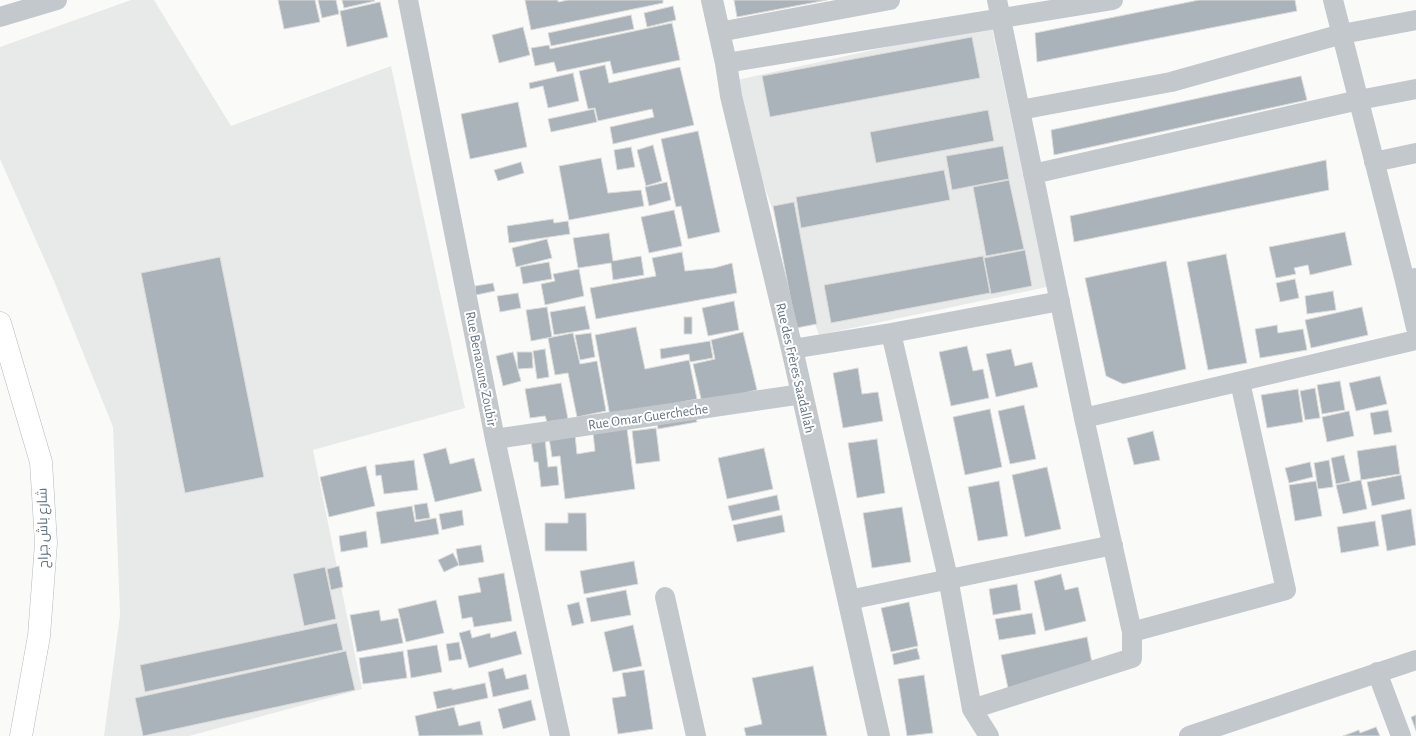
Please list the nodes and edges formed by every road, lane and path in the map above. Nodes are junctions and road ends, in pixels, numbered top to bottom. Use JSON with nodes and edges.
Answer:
{"nodes":[{"id":1,"x":57,"y":0,"type":"edge"},
{"id":2,"x":408,"y":0,"type":"edge"},
{"id":3,"x":712,"y":0,"type":"edge"},
{"id":4,"x":890,"y":0,"type":"edge"},
{"id":5,"x":1113,"y":0,"type":"edge"},
{"id":6,"x":1333,"y":0,"type":"edge"},
{"id":7,"x":999,"y":9,"type":"edge"},
{"id":8,"x":0,"y":17,"type":"edge"},
{"id":9,"x":1416,"y":20,"type":"edge"},
{"id":10,"x":719,"y":32,"type":"junction"},
{"id":11,"x":1342,"y":34,"type":"junction"},
{"id":12,"x":726,"y":63,"type":"junction"},
{"id":13,"x":1416,"y":89,"type":"edge"},
{"id":14,"x":1359,"y":100,"type":"junction"},
{"id":15,"x":1020,"y":110,"type":"junction"},
{"id":16,"x":1416,"y":153,"type":"edge"},
{"id":17,"x":1374,"y":162,"type":"junction"},
{"id":18,"x":1033,"y":174,"type":"junction"},
{"id":19,"x":1411,"y":279,"type":"edge"},
{"id":20,"x":1060,"y":301,"type":"junction"},
{"id":21,"x":0,"y":323,"type":"edge"},
{"id":22,"x":1416,"y":328,"type":"edge"},
{"id":23,"x":891,"y":333,"type":"junction"},
{"id":24,"x":1416,"y":340,"type":"edge"},
{"id":25,"x":792,"y":349,"type":"junction"},
{"id":26,"x":1240,"y":382,"type":"junction"},
{"id":27,"x":802,"y":394,"type":"junction"},
{"id":28,"x":1084,"y":418,"type":"junction"},
{"id":29,"x":494,"y":439,"type":"junction"},
{"id":30,"x":1113,"y":545,"type":"junction"},
{"id":31,"x":948,"y":578,"type":"junction"},
{"id":32,"x":665,"y":597,"type":"dead end"},
{"id":33,"x":849,"y":600,"type":"junction"},
{"id":34,"x":1132,"y":632,"type":"junction"},
{"id":35,"x":1416,"y":660,"type":"edge"},
{"id":36,"x":1377,"y":672,"type":"junction"},
{"id":37,"x":972,"y":709,"type":"junction"},
{"id":38,"x":21,"y":736,"type":"edge"},
{"id":39,"x":560,"y":736,"type":"edge"},
{"id":40,"x":696,"y":736,"type":"edge"},
{"id":41,"x":879,"y":736,"type":"edge"},
{"id":42,"x":989,"y":736,"type":"edge"},
{"id":43,"x":1189,"y":736,"type":"edge"},
{"id":44,"x":1401,"y":736,"type":"edge"}],
"edges":[{"from":1,"to":8,"type":"street"},
{"from":2,"to":29,"type":"street","name":"Rue Benaoune Zoubir"},
{"from":3,"to":10,"type":"street","name":"Rue des Frères Saadallah"},
{"from":4,"to":10,"type":"street"},
{"from":5,"to":7,"type":"street"},
{"from":6,"to":11,"type":"street"},
{"from":7,"to":12,"type":"street"},
{"from":7,"to":15,"type":"street"},
{"from":9,"to":11,"type":"street"},
{"from":10,"to":12,"type":"street","name":"Rue des Frères Saadallah"},
{"from":11,"to":14,"type":"street"},
{"from":11,"to":15,"type":"street"},
{"from":12,"to":25,"type":"street","name":"Rue des Frères Saadallah"},
{"from":13,"to":14,"type":"street"},
{"from":14,"to":17,"type":"street"},
{"from":14,"to":18,"type":"street"},
{"from":15,"to":18,"type":"street"},
{"from":16,"to":17,"type":"street"},
{"from":17,"to":19,"type":"street"},
{"from":18,"to":20,"type":"street"},
{"from":19,"to":22,"type":"street"},
{"from":20,"to":23,"type":"street"},
{"from":20,"to":28,"type":"street"},
{"from":21,"to":38,"type":"main road","name":"شارع باش جراح"},
{"from":23,"to":25,"type":"street"},
{"from":23,"to":31,"type":"street"},
{"from":24,"to":26,"type":"street"},
{"from":25,"to":27,"type":"street","name":"Rue des Frères Saadallah"},
{"from":26,"to":28,"type":"street"},
{"from":26,"to":34,"type":"street"},
{"from":27,"to":29,"type":"street","name":"Rue Omar Guercheche"},
{"from":27,"to":33,"type":"street","name":"Rue des Frères Saadallah"},
{"from":28,"to":30,"type":"street"},
{"from":29,"to":39,"type":"street","name":"Rue Benaoune Zoubir"},
{"from":30,"to":31,"type":"street"},
{"from":30,"to":34,"type":"street"},
{"from":31,"to":33,"type":"street"},
{"from":31,"to":37,"type":"street"},
{"from":32,"to":40,"type":"street"},
{"from":33,"to":41,"type":"street","name":"Rue des Frères Saadallah"},
{"from":34,"to":37,"type":"street"},
{"from":35,"to":36,"type":"street"},
{"from":36,"to":43,"type":"street"},
{"from":36,"to":44,"type":"street"},
{"from":37,"to":42,"type":"street"}]}
